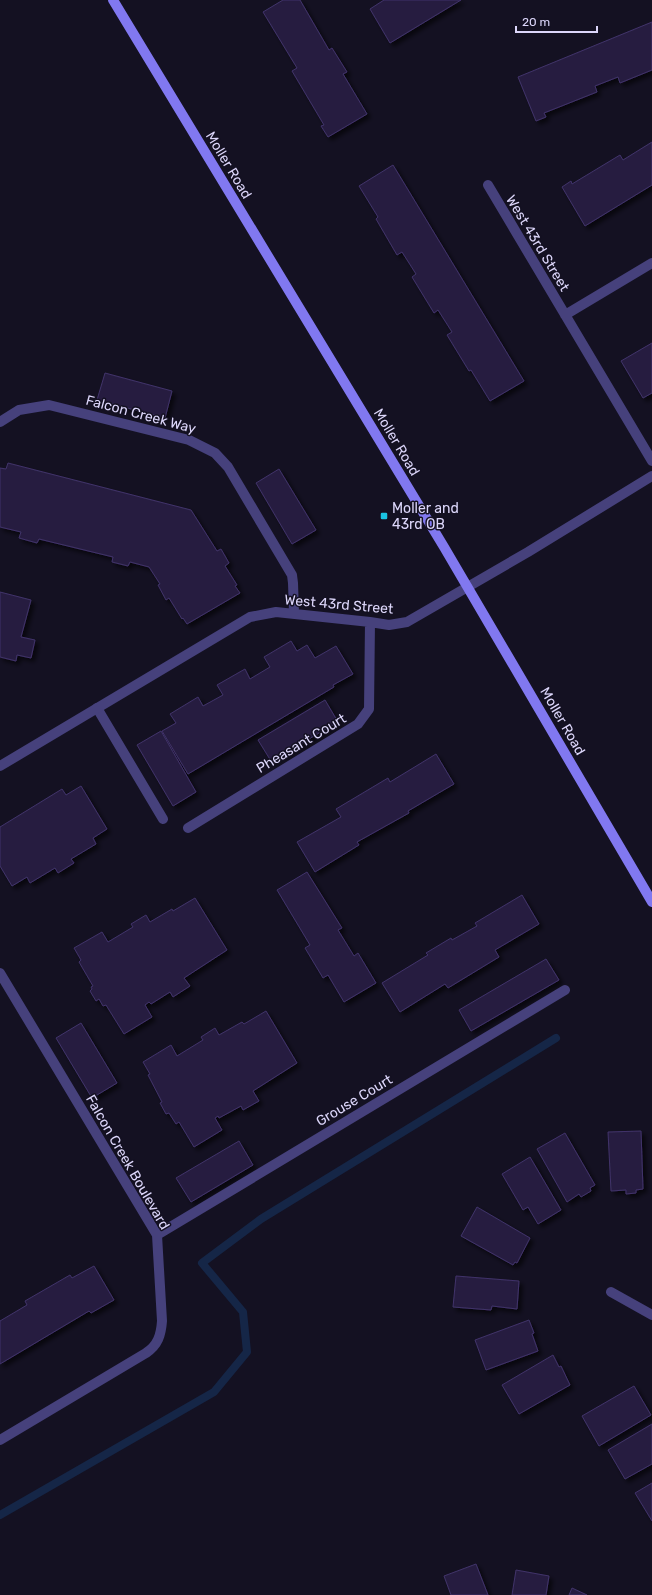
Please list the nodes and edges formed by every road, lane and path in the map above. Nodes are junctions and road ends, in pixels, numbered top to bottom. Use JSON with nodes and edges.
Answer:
{"nodes":[{"id":1,"x":113,"y":0,"type":"edge"},
{"id":2,"x":488,"y":185,"type":"dead end"},
{"id":3,"x":652,"y":263,"type":"edge"},
{"id":4,"x":565,"y":315,"type":"junction"},
{"id":5,"x":0,"y":422,"type":"edge"},
{"id":6,"x":652,"y":461,"type":"edge"},
{"id":7,"x":652,"y":476,"type":"edge"},
{"id":8,"x":468,"y":587,"type":"junction"},
{"id":9,"x":294,"y":613,"type":"junction"},
{"id":10,"x":370,"y":622,"type":"junction"},
{"id":11,"x":97,"y":708,"type":"junction"},
{"id":12,"x":0,"y":766,"type":"edge"},
{"id":13,"x":162,"y":819,"type":"dead end"},
{"id":14,"x":188,"y":828,"type":"dead end"},
{"id":15,"x":652,"y":902,"type":"edge"},
{"id":16,"x":0,"y":973,"type":"edge"},
{"id":17,"x":3,"y":986,"type":"edge"},
{"id":18,"x":565,"y":990,"type":"dead end"},
{"id":19,"x":157,"y":1235,"type":"junction"},
{"id":20,"x":611,"y":1292,"type":"dead end"},
{"id":21,"x":652,"y":1315,"type":"edge"},
{"id":22,"x":0,"y":1440,"type":"edge"}],
"edges":[{"from":1,"to":8,"type":"street","name":"Moller Road"},
{"from":2,"to":4,"type":"street","name":"West 43rd Street"},
{"from":3,"to":4,"type":"street","name":"West 43rd Street"},
{"from":4,"to":6,"type":"street","name":"West 43rd Street"},
{"from":5,"to":9,"type":"street","name":"Falcon Creek Way"},
{"from":7,"to":8,"type":"street","name":"West 43rd Street"},
{"from":8,"to":10,"type":"street","name":"West 43rd Street"},
{"from":8,"to":15,"type":"street","name":"Moller Road"},
{"from":9,"to":10,"type":"street","name":"West 43rd Street"},
{"from":9,"to":11,"type":"street","name":"West 43rd Street"},
{"from":10,"to":14,"type":"street","name":"Pheasant Court"},
{"from":11,"to":12,"type":"street","name":"West 43rd Street"},
{"from":11,"to":13,"type":"street"},
{"from":16,"to":17,"type":"street","name":"Falcon Creek Boulevard"},
{"from":17,"to":19,"type":"street","name":"Falcon Creek Boulevard"},
{"from":18,"to":19,"type":"street","name":"Grouse Court"},
{"from":19,"to":22,"type":"street","name":"Falcon Creek Boulevard"},
{"from":20,"to":21,"type":"street"}]}
